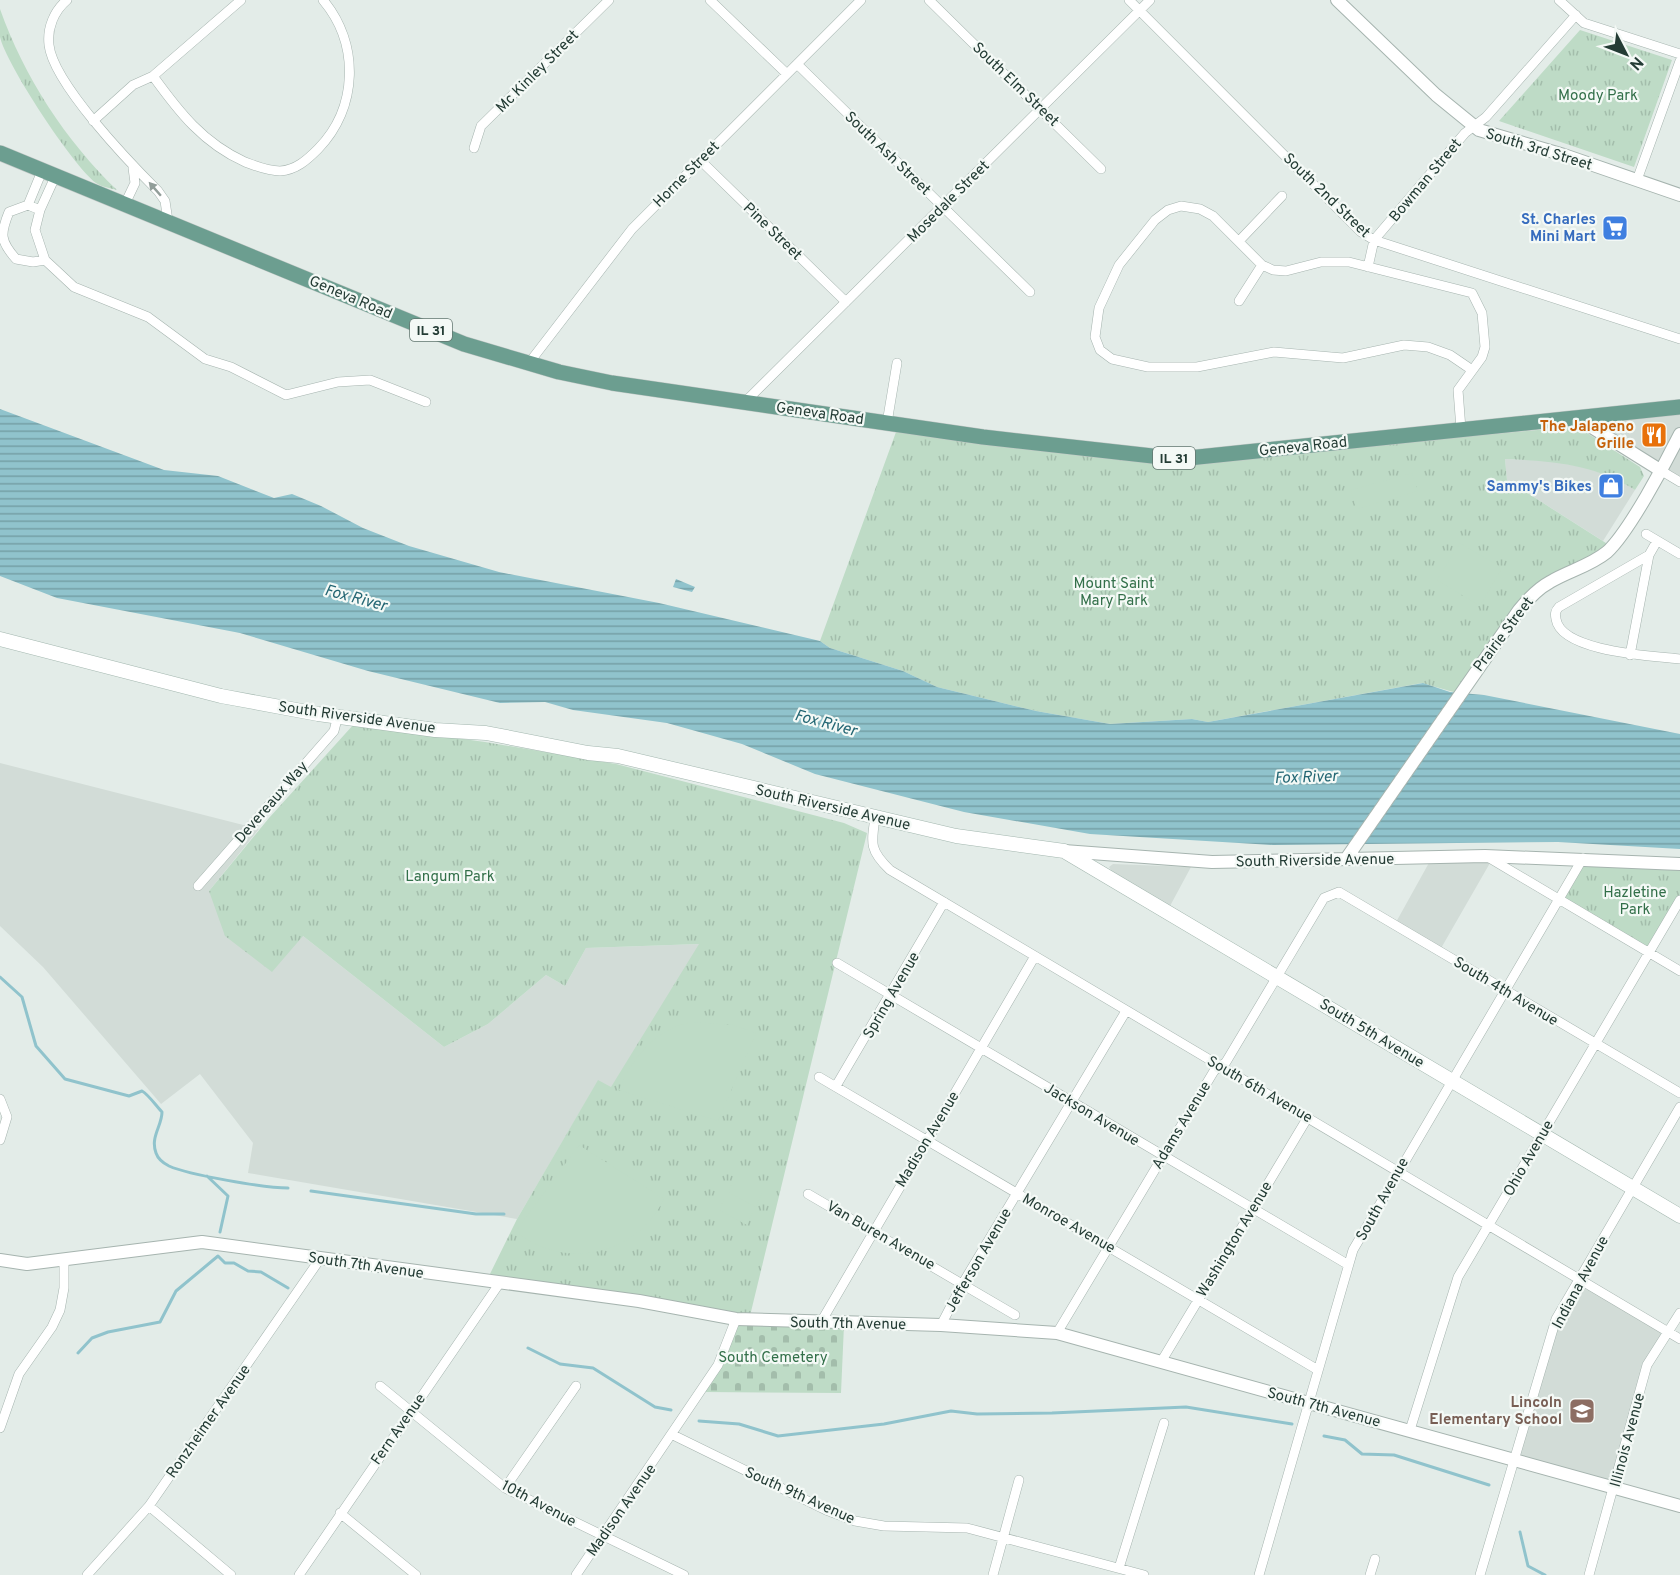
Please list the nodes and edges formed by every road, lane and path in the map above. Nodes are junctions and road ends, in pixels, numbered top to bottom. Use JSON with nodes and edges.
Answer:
{"nodes":[{"id":1,"x":67,"y":0,"type":"edge"},
{"id":2,"x":241,"y":0,"type":"edge"},
{"id":3,"x":323,"y":0,"type":"edge"},
{"id":4,"x":609,"y":0,"type":"edge"},
{"id":5,"x":710,"y":0,"type":"edge"},
{"id":6,"x":861,"y":0,"type":"edge"},
{"id":7,"x":929,"y":0,"type":"edge"},
{"id":8,"x":1129,"y":0,"type":"edge"},
{"id":9,"x":1150,"y":0,"type":"edge"},
{"id":10,"x":1337,"y":0,"type":"edge"},
{"id":11,"x":1560,"y":0,"type":"edge"},
{"id":12,"x":1140,"y":10,"type":"junction"},
{"id":13,"x":1576,"y":15,"type":"junction"},
{"id":14,"x":1680,"y":54,"type":"edge"},
{"id":15,"x":1680,"y":61,"type":"edge"},
{"id":16,"x":797,"y":64,"type":"junction"},
{"id":17,"x":787,"y":74,"type":"junction"},
{"id":18,"x":153,"y":76,"type":"junction"},
{"id":19,"x":1041,"y":108,"type":"junction"},
{"id":20,"x":93,"y":121,"type":"junction"},
{"id":21,"x":1475,"y":126,"type":"junction"},
{"id":22,"x":474,"y":148,"type":"dead end"},
{"id":23,"x":0,"y":153,"type":"edge"},
{"id":24,"x":700,"y":160,"type":"junction"},
{"id":25,"x":130,"y":163,"type":"junction"},
{"id":26,"x":1101,"y":169,"type":"dead end"},
{"id":27,"x":48,"y":174,"type":"junction"},
{"id":28,"x":1637,"y":180,"type":"junction"},
{"id":29,"x":1680,"y":195,"type":"edge"},
{"id":30,"x":1282,"y":196,"type":"dead end"},
{"id":31,"x":125,"y":204,"type":"junction"},
{"id":32,"x":28,"y":205,"type":"junction"},
{"id":33,"x":942,"y":206,"type":"junction"},
{"id":34,"x":40,"y":210,"type":"junction"},
{"id":35,"x":168,"y":221,"type":"junction"},
{"id":36,"x":1240,"y":240,"type":"junction"},
{"id":37,"x":1374,"y":240,"type":"junction"},
{"id":38,"x":45,"y":260,"type":"junction"},
{"id":39,"x":1262,"y":265,"type":"junction"},
{"id":40,"x":1368,"y":267,"type":"junction"},
{"id":41,"x":1030,"y":292,"type":"dead end"},
{"id":42,"x":846,"y":302,"type":"junction"},
{"id":43,"x":1239,"y":302,"type":"dead end"},
{"id":44,"x":1680,"y":339,"type":"edge"},
{"id":45,"x":529,"y":363,"type":"junction"},
{"id":46,"x":897,"y":363,"type":"dead end"},
{"id":47,"x":1472,"y":370,"type":"junction"},
{"id":48,"x":426,"y":402,"type":"dead end"},
{"id":49,"x":745,"y":402,"type":"junction"},
{"id":50,"x":1680,"y":407,"type":"edge"},
{"id":51,"x":1577,"y":418,"type":"junction"},
{"id":52,"x":887,"y":423,"type":"junction"},
{"id":53,"x":1461,"y":429,"type":"junction"},
{"id":54,"x":1680,"y":434,"type":"edge"},
{"id":55,"x":1660,"y":470,"type":"junction"},
{"id":56,"x":1680,"y":482,"type":"edge"},
{"id":57,"x":1646,"y":534,"type":"dead end"},
{"id":58,"x":1657,"y":541,"type":"junction"},
{"id":59,"x":1680,"y":554,"type":"edge"},
{"id":60,"x":1649,"y":555,"type":"junction"},
{"id":61,"x":0,"y":639,"type":"edge"},
{"id":62,"x":1630,"y":655,"type":"junction"},
{"id":63,"x":1680,"y":659,"type":"edge"},
{"id":64,"x":338,"y":715,"type":"junction"},
{"id":65,"x":875,"y":818,"type":"junction"},
{"id":66,"x":1064,"y":850,"type":"junction"},
{"id":67,"x":1485,"y":856,"type":"junction"},
{"id":68,"x":1583,"y":858,"type":"junction"},
{"id":69,"x":1346,"y":859,"type":"junction"},
{"id":70,"x":1680,"y":864,"type":"edge"},
{"id":71,"x":198,"y":886,"type":"dead end"},
{"id":72,"x":1331,"y":893,"type":"joint"},
{"id":73,"x":1558,"y":900,"type":"junction"},
{"id":74,"x":1680,"y":900,"type":"edge"},
{"id":75,"x":944,"y":902,"type":"junction"},
{"id":76,"x":1649,"y":953,"type":"junction"},
{"id":77,"x":1035,"y":956,"type":"junction"},
{"id":78,"x":837,"y":963,"type":"dead end"},
{"id":79,"x":1680,"y":971,"type":"edge"},
{"id":80,"x":1277,"y":977,"type":"junction"},
{"id":81,"x":1505,"y":991,"type":"junction"},
{"id":82,"x":891,"y":995,"type":"junction"},
{"id":83,"x":1126,"y":1011,"type":"junction"},
{"id":84,"x":1595,"y":1044,"type":"junction"},
{"id":85,"x":981,"y":1048,"type":"junction"},
{"id":86,"x":1220,"y":1066,"type":"junction"},
{"id":87,"x":819,"y":1077,"type":"dead end"},
{"id":88,"x":1451,"y":1080,"type":"junction"},
{"id":89,"x":836,"y":1086,"type":"junction"},
{"id":90,"x":1680,"y":1093,"type":"edge"},
{"id":91,"x":0,"y":1099,"type":"edge"},
{"id":92,"x":1071,"y":1102,"type":"junction"},
{"id":93,"x":1680,"y":1107,"type":"edge"},
{"id":94,"x":1308,"y":1117,"type":"junction"},
{"id":95,"x":1542,"y":1134,"type":"junction"},
{"id":96,"x":0,"y":1140,"type":"edge"},
{"id":97,"x":926,"y":1140,"type":"junction"},
{"id":98,"x":1162,"y":1156,"type":"junction"},
{"id":99,"x":1397,"y":1172,"type":"junction"},
{"id":100,"x":1633,"y":1188,"type":"junction"},
{"id":101,"x":1017,"y":1193,"type":"junction"},
{"id":102,"x":808,"y":1194,"type":"dead end"},
{"id":103,"x":1253,"y":1208,"type":"junction"},
{"id":104,"x":1680,"y":1216,"type":"edge"},
{"id":105,"x":1488,"y":1226,"type":"junction"},
{"id":106,"x":873,"y":1230,"type":"junction"},
{"id":107,"x":1108,"y":1245,"type":"junction"},
{"id":108,"x":320,"y":1259,"type":"junction"},
{"id":109,"x":0,"y":1260,"type":"edge"},
{"id":110,"x":64,"y":1260,"type":"junction"},
{"id":111,"x":1347,"y":1264,"type":"junction"},
{"id":112,"x":1579,"y":1280,"type":"junction"},
{"id":113,"x":963,"y":1283,"type":"junction"},
{"id":114,"x":499,"y":1284,"type":"junction"},
{"id":115,"x":1199,"y":1299,"type":"junction"},
{"id":116,"x":1680,"y":1313,"type":"edge"},
{"id":117,"x":1015,"y":1315,"type":"dead end"},
{"id":118,"x":736,"y":1319,"type":"junction"},
{"id":119,"x":821,"y":1322,"type":"junction"},
{"id":120,"x":941,"y":1325,"type":"junction"},
{"id":121,"x":1668,"y":1332,"type":"junction"},
{"id":122,"x":1057,"y":1333,"type":"junction"},
{"id":123,"x":1680,"y":1339,"type":"edge"},
{"id":124,"x":1161,"y":1362,"type":"junction"},
{"id":125,"x":1318,"y":1370,"type":"junction"},
{"id":126,"x":380,"y":1386,"type":"dead end"},
{"id":127,"x":576,"y":1386,"type":"dead end"},
{"id":128,"x":1309,"y":1403,"type":"junction"},
{"id":129,"x":411,"y":1411,"type":"junction"},
{"id":130,"x":1164,"y":1423,"type":"dead end"},
{"id":131,"x":0,"y":1428,"type":"edge"},
{"id":132,"x":1410,"y":1430,"type":"junction"},
{"id":133,"x":673,"y":1435,"type":"junction"},
{"id":134,"x":1514,"y":1459,"type":"junction"},
{"id":135,"x":1019,"y":1480,"type":"dead end"},
{"id":136,"x":1615,"y":1487,"type":"junction"},
{"id":137,"x":505,"y":1488,"type":"junction"},
{"id":138,"x":149,"y":1506,"type":"junction"},
{"id":139,"x":1680,"y":1506,"type":"edge"},
{"id":140,"x":340,"y":1513,"type":"junction"},
{"id":141,"x":1004,"y":1536,"type":"junction"},
{"id":142,"x":603,"y":1537,"type":"junction"},
{"id":143,"x":1375,"y":1559,"type":"dead end"},
{"id":144,"x":1119,"y":1568,"type":"junction"},
{"id":145,"x":87,"y":1575,"type":"edge"},
{"id":146,"x":231,"y":1575,"type":"edge"},
{"id":147,"x":299,"y":1575,"type":"edge"},
{"id":148,"x":416,"y":1575,"type":"edge"},
{"id":149,"x":576,"y":1575,"type":"edge"},
{"id":150,"x":684,"y":1575,"type":"edge"},
{"id":151,"x":993,"y":1575,"type":"edge"},
{"id":152,"x":1144,"y":1575,"type":"edge"},
{"id":153,"x":1259,"y":1575,"type":"edge"},
{"id":154,"x":1370,"y":1575,"type":"edge"},
{"id":155,"x":1480,"y":1575,"type":"edge"},
{"id":156,"x":1589,"y":1575,"type":"edge"}],
"edges":[{"from":1,"to":20,"type":"street"},
{"from":2,"to":18,"type":"street"},
{"from":3,"to":18,"type":"street"},
{"from":4,"to":22,"type":"street","name":"Mc Kinley Street"},
{"from":5,"to":17,"type":"street"},
{"from":6,"to":16,"type":"street","name":"Horne Street"},
{"from":7,"to":19,"type":"street","name":"South Elm Street"},
{"from":8,"to":12,"type":"street","name":"South 2nd Street"},
{"from":9,"to":12,"type":"street","name":"Mosedale Street"},
{"from":10,"to":21,"type":"street","name":"South 3rd Street"},
{"from":11,"to":13,"type":"street"},
{"from":12,"to":19,"type":"street","name":"Mosedale Street"},
{"from":12,"to":37,"type":"street","name":"South 2nd Street"},
{"from":13,"to":14,"type":"street"},
{"from":13,"to":21,"type":"street","name":"Bowman Street"},
{"from":15,"to":28,"type":"street"},
{"from":16,"to":17,"type":"street","name":"Horne Street"},
{"from":16,"to":33,"type":"street","name":"South Ash Street"},
{"from":17,"to":24,"type":"street","name":"Horne Street"},
{"from":18,"to":20,"type":"street"},
{"from":19,"to":26,"type":"street","name":"South Elm Street"},
{"from":19,"to":33,"type":"street","name":"Mosedale Street"},
{"from":20,"to":25,"type":"street"},
{"from":21,"to":28,"type":"street","name":"South 3rd Street"},
{"from":21,"to":37,"type":"street","name":"Bowman Street"},
{"from":23,"to":27,"type":"main road","name":"Geneva Road","number":"IL 31"},
{"from":24,"to":42,"type":"street","name":"Pine Street"},
{"from":24,"to":45,"type":"street","name":"Horne Street"},
{"from":25,"to":31,"type":"street"},
{"from":35,"to":25,"type":"street","one_way":true},
{"from":27,"to":31,"type":"main road","name":"Geneva Road","number":"IL 31"},
{"from":27,"to":32,"type":"street"},
{"from":27,"to":34,"type":"street"},
{"from":28,"to":29,"type":"street","name":"South 3rd Street"},
{"from":30,"to":36,"type":"street"},
{"from":31,"to":35,"type":"main road","name":"Geneva Road","number":"IL 31"},
{"from":32,"to":34,"type":"street"},
{"from":32,"to":38,"type":"street"},
{"from":33,"to":41,"type":"street","name":"South Ash Street"},
{"from":33,"to":42,"type":"street","name":"Mosedale Street"},
{"from":34,"to":38,"type":"street"},
{"from":35,"to":45,"type":"main road","name":"Geneva Road","number":"IL 31"},
{"from":36,"to":39,"type":"street"},
{"from":36,"to":47,"type":"street"},
{"from":37,"to":40,"type":"street"},
{"from":37,"to":44,"type":"street","name":"South 2nd Street"},
{"from":38,"to":48,"type":"street"},
{"from":39,"to":40,"type":"street"},
{"from":39,"to":43,"type":"street"},
{"from":40,"to":47,"type":"street"},
{"from":42,"to":49,"type":"street","name":"Mosedale Street"},
{"from":45,"to":49,"type":"main road","name":"Geneva Road","number":"IL 31"},
{"from":46,"to":52,"type":"street"},
{"from":47,"to":53,"type":"street"},
{"from":49,"to":52,"type":"main road","name":"Geneva Road","number":"IL 31"},
{"from":50,"to":51,"type":"main road","name":"Geneva Road","number":"IL 31"},
{"from":51,"to":53,"type":"main road","name":"Geneva Road","number":"IL 31"},
{"from":51,"to":55,"type":"street"},
{"from":52,"to":53,"type":"main road","name":"Geneva Road","number":"IL 31"},
{"from":54,"to":55,"type":"street","name":"Prairie Street"},
{"from":55,"to":56,"type":"street"},
{"from":55,"to":69,"type":"street","name":"Prairie Street"},
{"from":57,"to":58,"type":"street"},
{"from":58,"to":59,"type":"street"},
{"from":58,"to":60,"type":"street"},
{"from":60,"to":62,"type":"street"},
{"from":60,"to":62,"type":"street"},
{"from":61,"to":64,"type":"main road","name":"South Riverside Avenue"},
{"from":62,"to":63,"type":"street"},
{"from":64,"to":65,"type":"main road","name":"South Riverside Avenue"},
{"from":64,"to":71,"type":"street","name":"Devereaux Way"},
{"from":65,"to":66,"type":"main road","name":"South Riverside Avenue"},
{"from":65,"to":75,"type":"street","name":"South 6th Avenue"},
{"from":66,"to":69,"type":"street","name":"South Riverside Avenue"},
{"from":66,"to":80,"type":"main road","name":"South 5th Avenue"},
{"from":67,"to":68,"type":"street","name":"South Riverside Avenue"},
{"from":67,"to":69,"type":"street","name":"South Riverside Avenue"},
{"from":67,"to":73,"type":"street"},
{"from":68,"to":70,"type":"street","name":"South Riverside Avenue"},
{"from":68,"to":73,"type":"street","name":"South Avenue"},
{"from":72,"to":80,"type":"street","name":"Adams Avenue"},
{"from":72,"to":81,"type":"street","name":"South 4th Avenue"},
{"from":73,"to":76,"type":"street"},
{"from":73,"to":81,"type":"street","name":"South Avenue"},
{"from":74,"to":76,"type":"street","name":"Ohio Avenue"},
{"from":75,"to":77,"type":"street","name":"South 6th Avenue"},
{"from":75,"to":82,"type":"street","name":"Spring Avenue"},
{"from":76,"to":79,"type":"street"},
{"from":76,"to":84,"type":"street","name":"Ohio Avenue"},
{"from":77,"to":83,"type":"street","name":"South 6th Avenue"},
{"from":77,"to":85,"type":"street","name":"Madison Avenue"},
{"from":78,"to":82,"type":"street","name":"Jackson Avenue"},
{"from":80,"to":86,"type":"street","name":"Adams Avenue"},
{"from":80,"to":88,"type":"main road","name":"South 5th Avenue"},
{"from":81,"to":84,"type":"street","name":"South 4th Avenue"},
{"from":81,"to":88,"type":"street","name":"South Avenue"},
{"from":82,"to":85,"type":"street","name":"Jackson Avenue"},
{"from":82,"to":89,"type":"street","name":"Spring Avenue"},
{"from":83,"to":86,"type":"street","name":"South 6th Avenue"},
{"from":83,"to":92,"type":"street","name":"Jefferson Avenue"},
{"from":84,"to":90,"type":"street","name":"South 4th Avenue"},
{"from":84,"to":95,"type":"street","name":"Ohio Avenue"},
{"from":85,"to":92,"type":"street","name":"Jackson Avenue"},
{"from":85,"to":97,"type":"street","name":"Madison Avenue"},
{"from":86,"to":94,"type":"street","name":"South 6th Avenue"},
{"from":86,"to":98,"type":"street","name":"Adams Avenue"},
{"from":87,"to":89,"type":"street","name":"Monroe Avenue"},
{"from":88,"to":95,"type":"main road","name":"South 5th Avenue"},
{"from":88,"to":99,"type":"street","name":"South Avenue"},
{"from":89,"to":97,"type":"street","name":"Monroe Avenue"},
{"from":91,"to":96,"type":"street"},
{"from":92,"to":98,"type":"street","name":"Jackson Avenue"},
{"from":92,"to":101,"type":"street","name":"Jefferson Avenue"},
{"from":93,"to":100,"type":"street","name":"Indiana Avenue"},
{"from":94,"to":99,"type":"street","name":"South 6th Avenue"},
{"from":94,"to":103,"type":"street","name":"Washington Avenue"},
{"from":95,"to":100,"type":"main road","name":"South 5th Avenue"},
{"from":95,"to":105,"type":"street","name":"Ohio Avenue"},
{"from":97,"to":101,"type":"street","name":"Monroe Avenue"},
{"from":97,"to":106,"type":"street","name":"Madison Avenue"},
{"from":98,"to":103,"type":"street","name":"Jackson Avenue"},
{"from":98,"to":107,"type":"street","name":"Adams Avenue"},
{"from":99,"to":105,"type":"street","name":"South 6th Avenue"},
{"from":99,"to":111,"type":"street","name":"South Avenue"},
{"from":100,"to":104,"type":"main road","name":"South 5th Avenue"},
{"from":100,"to":112,"type":"street","name":"Indiana Avenue"},
{"from":101,"to":107,"type":"street","name":"Monroe Avenue"},
{"from":101,"to":113,"type":"street","name":"Jefferson Avenue"},
{"from":102,"to":106,"type":"street","name":"Van Buren Avenue"},
{"from":103,"to":111,"type":"street","name":"Jackson Avenue"},
{"from":103,"to":115,"type":"street","name":"Washington Avenue"},
{"from":105,"to":112,"type":"street","name":"South 6th Avenue"},
{"from":105,"to":132,"type":"street","name":"Ohio Avenue"},
{"from":106,"to":113,"type":"street","name":"Van Buren Avenue"},
{"from":106,"to":119,"type":"street","name":"Madison Avenue"},
{"from":107,"to":115,"type":"street","name":"Monroe Avenue"},
{"from":107,"to":122,"type":"street","name":"Adams Avenue"},
{"from":108,"to":110,"type":"street","name":"South 7th Avenue"},
{"from":108,"to":114,"type":"street","name":"South 7th Avenue"},
{"from":108,"to":138,"type":"street","name":"Ronzheimer Avenue"},
{"from":109,"to":110,"type":"street","name":"South 7th Avenue"},
{"from":110,"to":131,"type":"street"},
{"from":111,"to":125,"type":"street","name":"South Avenue"},
{"from":112,"to":121,"type":"street","name":"South 6th Avenue"},
{"from":112,"to":134,"type":"street","name":"Indiana Avenue"},
{"from":113,"to":117,"type":"street","name":"Van Buren Avenue"},
{"from":113,"to":120,"type":"street","name":"Jefferson Avenue"},
{"from":114,"to":118,"type":"street","name":"South 7th Avenue"},
{"from":114,"to":129,"type":"street","name":"Fern Avenue"},
{"from":115,"to":124,"type":"street","name":"Washington Avenue"},
{"from":115,"to":125,"type":"street","name":"Monroe Avenue"},
{"from":116,"to":121,"type":"street","name":"Illinois Avenue"},
{"from":118,"to":119,"type":"street","name":"South 7th Avenue"},
{"from":118,"to":133,"type":"street","name":"Madison Avenue"},
{"from":119,"to":120,"type":"street","name":"South 7th Avenue"},
{"from":120,"to":122,"type":"street","name":"South 7th Avenue"},
{"from":121,"to":123,"type":"street","name":"South 6th Avenue"},
{"from":121,"to":136,"type":"street","name":"Illinois Avenue"},
{"from":122,"to":124,"type":"street","name":"South 7th Avenue"},
{"from":124,"to":128,"type":"street","name":"South 7th Avenue"},
{"from":125,"to":128,"type":"street","name":"South Avenue"},
{"from":126,"to":129,"type":"street","name":"10th Avenue"},
{"from":127,"to":137,"type":"street"},
{"from":128,"to":132,"type":"street","name":"South 7th Avenue"},
{"from":128,"to":153,"type":"street","name":"South Avenue"},
{"from":129,"to":137,"type":"street","name":"10th Avenue"},
{"from":129,"to":140,"type":"street","name":"Fern Avenue"},
{"from":130,"to":144,"type":"street"},
{"from":132,"to":134,"type":"street","name":"South 7th Avenue"},
{"from":133,"to":141,"type":"street","name":"South 9th Avenue"},
{"from":133,"to":142,"type":"street","name":"Madison Avenue"},
{"from":134,"to":136,"type":"street","name":"South 7th Avenue"},
{"from":134,"to":155,"type":"street","name":"Indiana Avenue"},
{"from":135,"to":141,"type":"street"},
{"from":136,"to":139,"type":"street","name":"South 7th Avenue"},
{"from":136,"to":156,"type":"street","name":"Illinois Avenue"},
{"from":137,"to":142,"type":"street","name":"10th Avenue"},
{"from":138,"to":145,"type":"street","name":"Ronzheimer Avenue"},
{"from":138,"to":146,"type":"street"},
{"from":140,"to":147,"type":"street","name":"Fern Avenue"},
{"from":140,"to":148,"type":"street"},
{"from":141,"to":144,"type":"street","name":"South 9th Avenue"},
{"from":141,"to":151,"type":"street"},
{"from":142,"to":149,"type":"street","name":"Madison Avenue"},
{"from":142,"to":150,"type":"street","name":"10th Avenue"},
{"from":143,"to":154,"type":"street"},
{"from":144,"to":152,"type":"street","name":"South 9th Avenue"}]}
